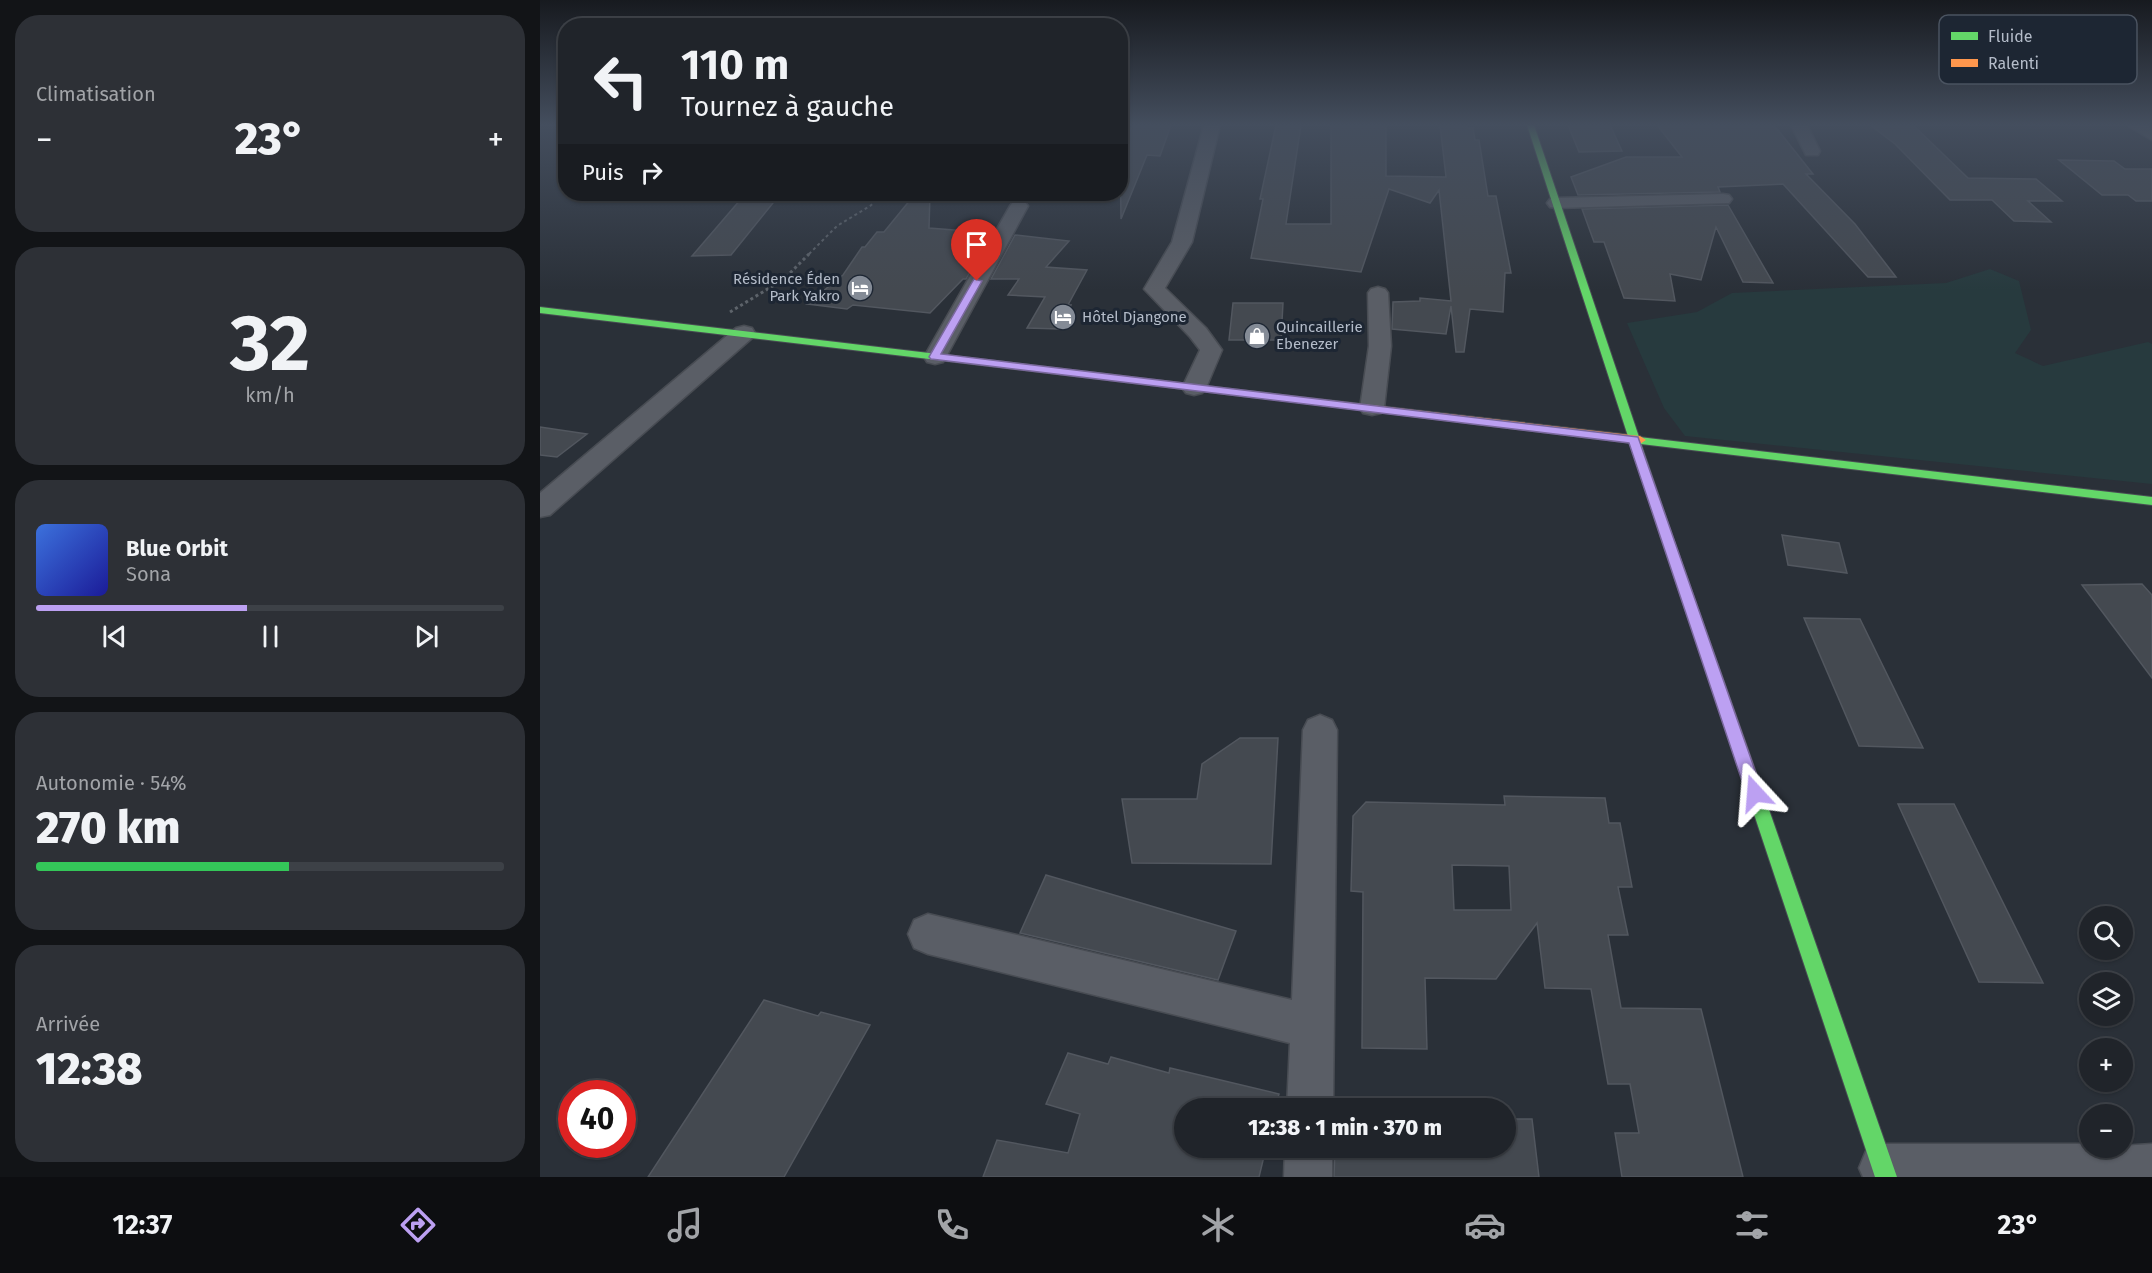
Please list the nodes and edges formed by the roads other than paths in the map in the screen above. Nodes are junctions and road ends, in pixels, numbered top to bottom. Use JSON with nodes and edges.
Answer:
{"nodes":[{"id":1,"x":1198,"y":180,"type":"edge"},
{"id":2,"x":1548,"y":180,"type":"edge"},
{"id":3,"x":1723,"y":199,"type":"dead end"},
{"id":4,"x":1556,"y":203,"type":"junction"},
{"id":5,"x":1019,"y":206,"type":"dead end"},
{"id":6,"x":1378,"y":293,"type":"dead end"},
{"id":7,"x":540,"y":310,"type":"edge"},
{"id":8,"x":744,"y":333,"type":"junction"},
{"id":9,"x":935,"y":357,"type":"junction"},
{"id":10,"x":1194,"y":388,"type":"junction"},
{"id":11,"x":1371,"y":408,"type":"junction"},
{"id":12,"x":1634,"y":440,"type":"junction"},
{"id":13,"x":550,"y":489,"type":"edge"},
{"id":14,"x":2152,"y":501,"type":"edge"},
{"id":15,"x":540,"y":508,"type":"edge"},
{"id":16,"x":1320,"y":730,"type":"dead end"},
{"id":17,"x":928,"y":934,"type":"dead end"},
{"id":18,"x":1311,"y":1026,"type":"junction"},
{"id":19,"x":1310,"y":1098,"type":"edge"},
{"id":20,"x":1309,"y":1158,"type":"edge"},
{"id":21,"x":2152,"y":1168,"type":"edge"},
{"id":22,"x":1884,"y":1173,"type":"edge"},
{"id":23,"x":1308,"y":1177,"type":"edge"}],
"edges":[{"from":1,"to":10,"type":"street"},
{"from":2,"to":4,"type":"street"},
{"from":3,"to":4,"type":"street"},
{"from":4,"to":12,"type":"street"},
{"from":5,"to":9,"type":"street"},
{"from":6,"to":11,"type":"street"},
{"from":7,"to":8,"type":"street"},
{"from":8,"to":9,"type":"street"},
{"from":8,"to":13,"type":"street"},
{"from":9,"to":10,"type":"street"},
{"from":10,"to":11,"type":"street"},
{"from":11,"to":12,"type":"street"},
{"from":12,"to":14,"type":"street"},
{"from":12,"to":22,"type":"street"},
{"from":13,"to":15,"type":"street"},
{"from":16,"to":18,"type":"street"},
{"from":17,"to":18,"type":"street"},
{"from":18,"to":19,"type":"street"},
{"from":20,"to":23,"type":"street"},
{"from":21,"to":22,"type":"street"}]}
